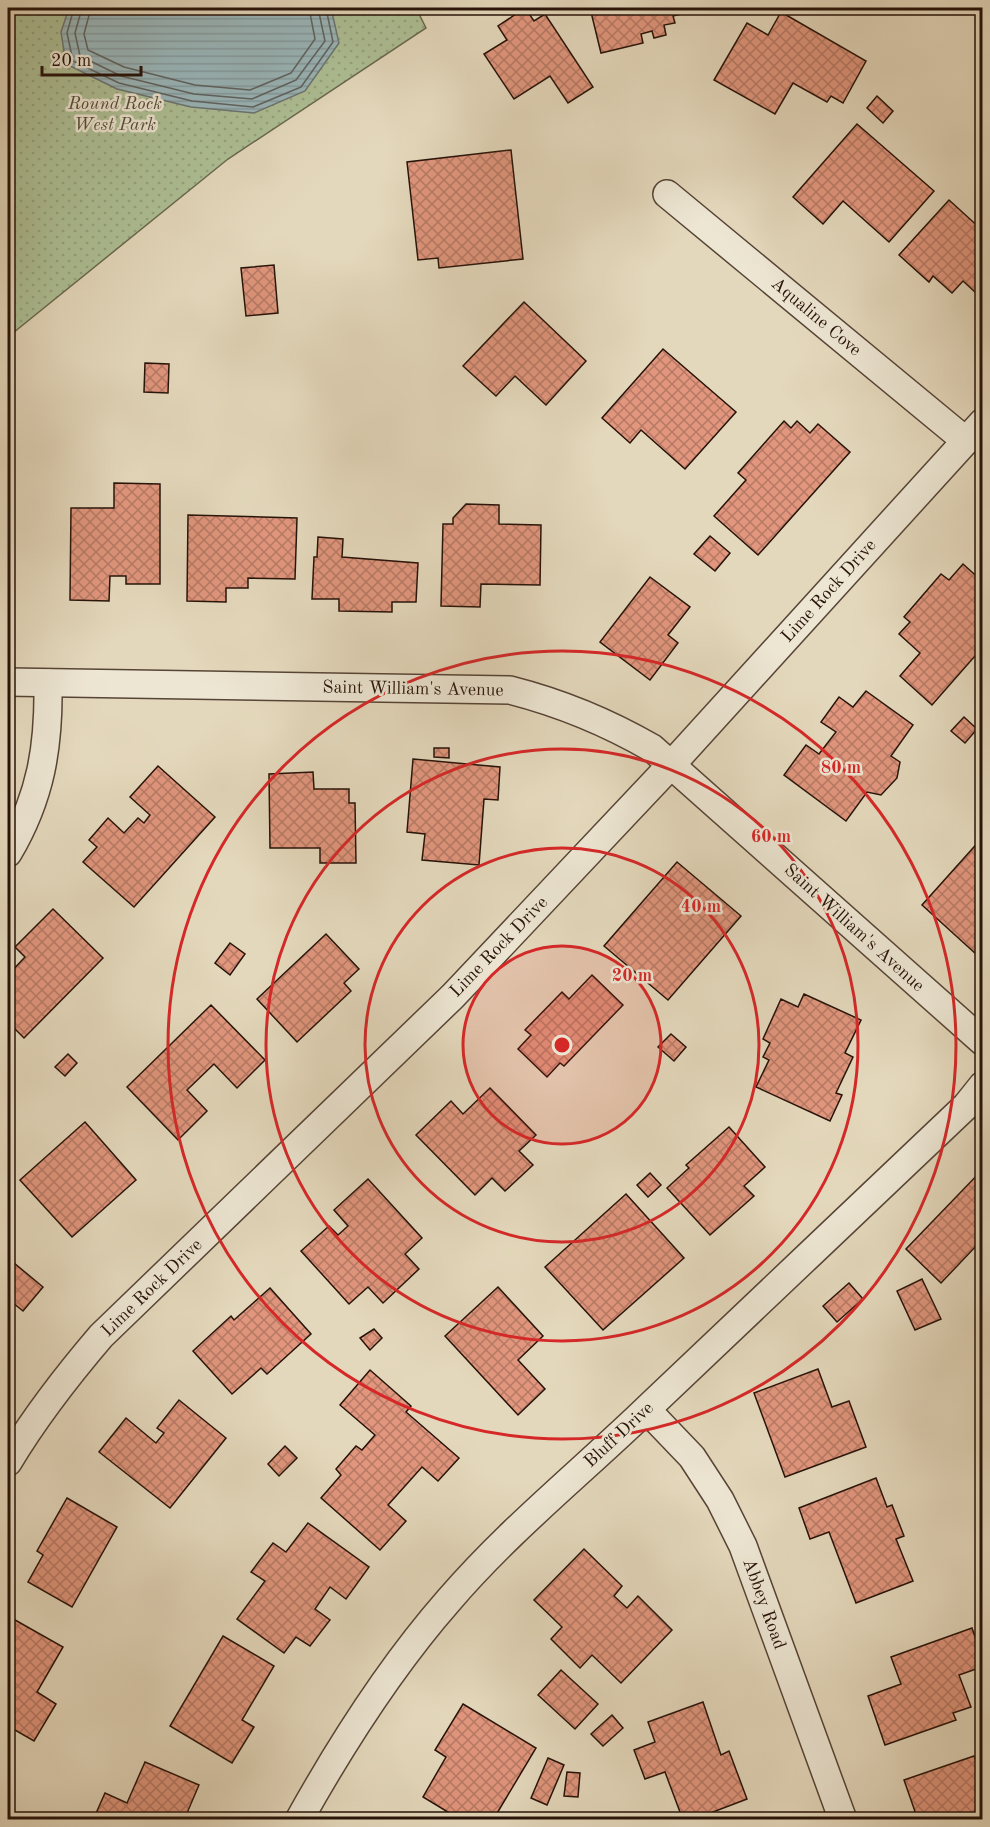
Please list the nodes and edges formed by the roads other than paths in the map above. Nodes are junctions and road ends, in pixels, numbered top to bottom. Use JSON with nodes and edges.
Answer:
{"nodes":[{"id":1,"x":667,"y":194,"type":"dead end"},
{"id":2,"x":974,"y":432,"type":"edge"},
{"id":3,"x":8,"y":682,"type":"edge"},
{"id":4,"x":48,"y":683,"type":"junction"},
{"id":5,"x":672,"y":764,"type":"junction"},
{"id":6,"x":8,"y":853,"type":"edge"},
{"id":7,"x":982,"y":1041,"type":"edge"},
{"id":8,"x":982,"y":1086,"type":"edge"},
{"id":9,"x":647,"y":1410,"type":"junction"},
{"id":10,"x":8,"y":1462,"type":"edge"},
{"id":11,"x":299,"y":1820,"type":"edge"},
{"id":12,"x":843,"y":1820,"type":"edge"}],
"edges":[{"from":1,"to":2,"type":"street","name":"Aqualine Cove"},
{"from":2,"to":5,"type":"street","name":"Lime Rock Drive"},
{"from":3,"to":4,"type":"street","name":"Saint William's Avenue"},
{"from":4,"to":5,"type":"street","name":"Saint William's Avenue"},
{"from":4,"to":6,"type":"street"},
{"from":5,"to":7,"type":"street","name":"Saint William's Avenue"},
{"from":5,"to":10,"type":"street","name":"Lime Rock Drive"},
{"from":8,"to":9,"type":"street","name":"Bluff Drive"},
{"from":9,"to":11,"type":"street","name":"Bluff Drive"},
{"from":9,"to":12,"type":"street","name":"Abbey Road"}]}
